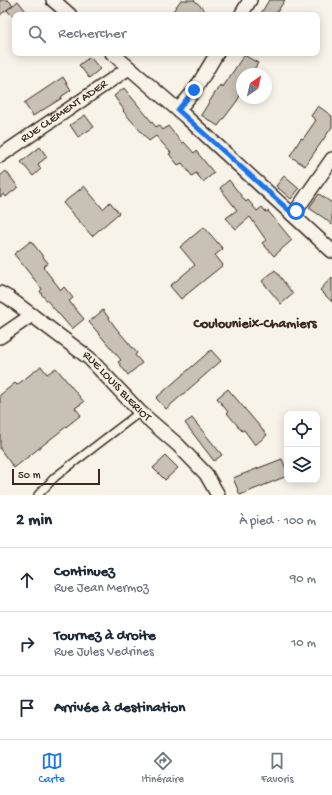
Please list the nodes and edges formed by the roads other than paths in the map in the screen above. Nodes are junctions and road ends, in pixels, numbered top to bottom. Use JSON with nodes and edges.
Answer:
{"nodes":[{"id":1,"x":53,"y":0,"type":"edge"},
{"id":2,"x":250,"y":0,"type":"edge"},
{"id":3,"x":67,"y":12,"type":"edge"},
{"id":4,"x":243,"y":12,"type":"edge"},
{"id":5,"x":115,"y":56,"type":"edge"},
{"id":6,"x":215,"y":56,"type":"edge"},
{"id":7,"x":129,"y":68,"type":"junction"},
{"id":8,"x":178,"y":110,"type":"junction"},
{"id":9,"x":0,"y":156,"type":"edge"},
{"id":10,"x":332,"y":158,"type":"edge"},
{"id":11,"x":294,"y":215,"type":"junction"},
{"id":12,"x":332,"y":251,"type":"edge"},
{"id":13,"x":0,"y":293,"type":"edge"},
{"id":14,"x":32,"y":315,"type":"junction"},
{"id":15,"x":0,"y":337,"type":"edge"},
{"id":16,"x":140,"y":412,"type":"junction"},
{"id":17,"x":38,"y":495,"type":"edge"},
{"id":18,"x":218,"y":495,"type":"edge"}],
"edges":[{"from":1,"to":3,"type":"street"},
{"from":2,"to":4,"type":"street"},
{"from":5,"to":7,"type":"street"},
{"from":6,"to":8,"type":"street"},
{"from":7,"to":8,"type":"street"},
{"from":7,"to":9,"type":"street","name":"RUE CLÉMENT ADER"},
{"from":8,"to":11,"type":"street"},
{"from":10,"to":11,"type":"street"},
{"from":11,"to":12,"type":"street"},
{"from":13,"to":14,"type":"street","name":"RUE LOUIS BLERIOT"},
{"from":14,"to":15,"type":"street"},
{"from":14,"to":16,"type":"street","name":"RUE LOUIS BLERIOT"},
{"from":16,"to":17,"type":"lane"},
{"from":16,"to":18,"type":"street","name":"RUE LOUIS BLERIOT"}]}
